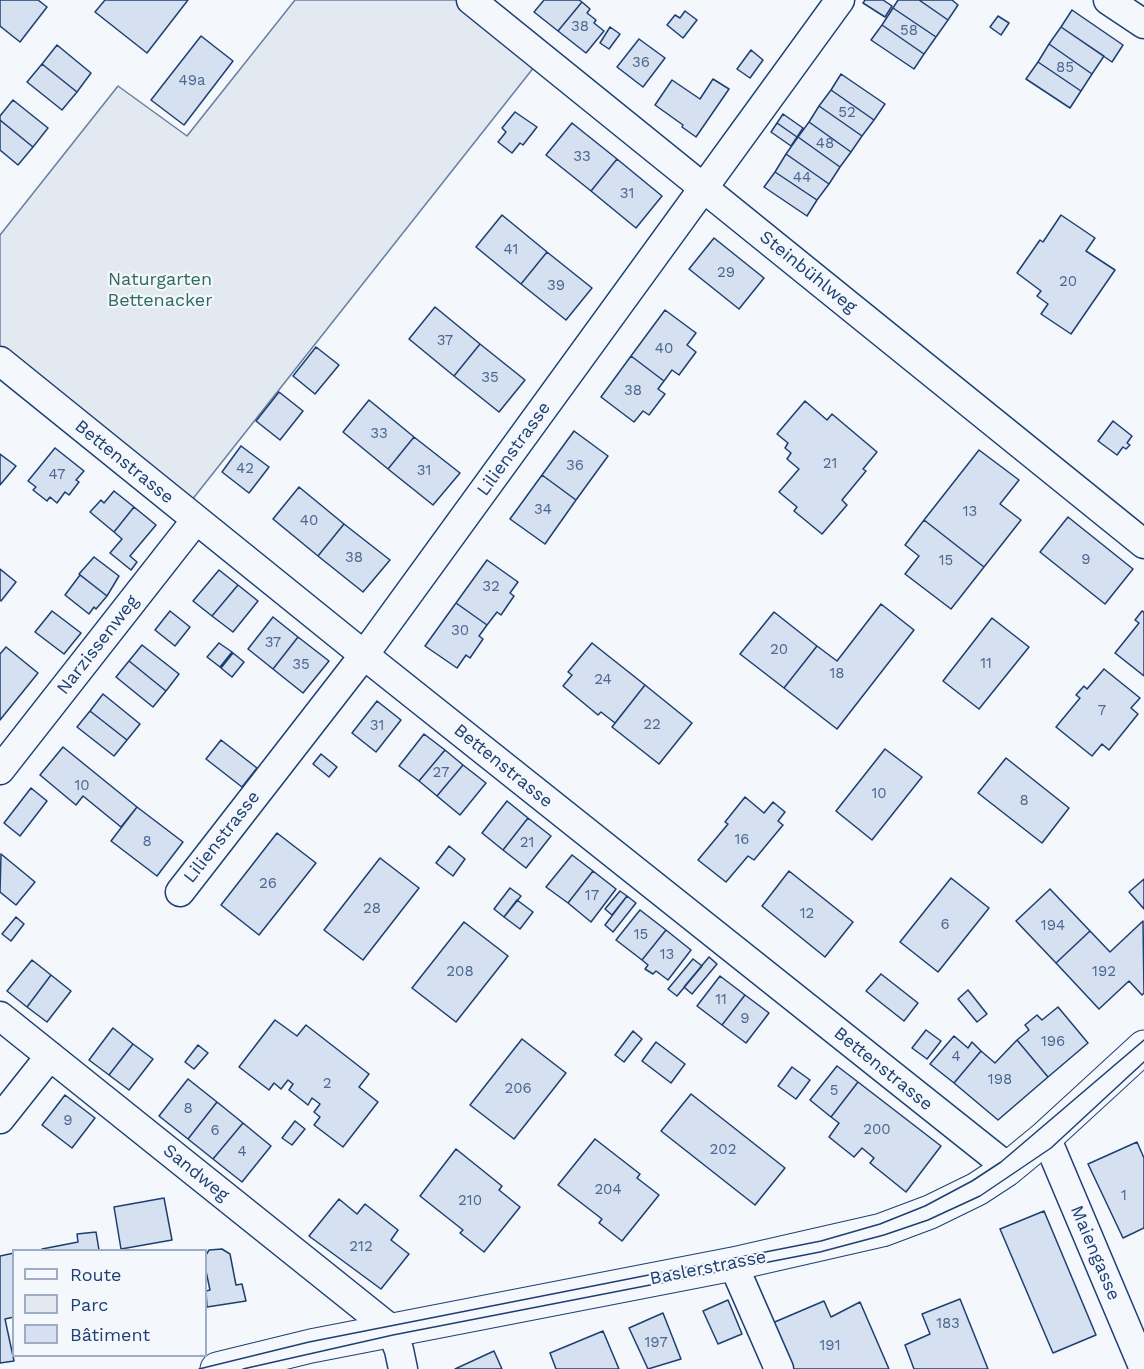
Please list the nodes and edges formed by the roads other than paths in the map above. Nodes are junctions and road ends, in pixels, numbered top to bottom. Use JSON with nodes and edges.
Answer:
{"nodes":[{"id":1,"x":471,"y":0,"type":"edge"},
{"id":2,"x":840,"y":0,"type":"edge"},
{"id":3,"x":1108,"y":0,"type":"edge"},
{"id":4,"x":1144,"y":24,"type":"edge"},
{"id":5,"x":704,"y":188,"type":"junction"},
{"id":6,"x":0,"y":361,"type":"edge"},
{"id":7,"x":196,"y":520,"type":"junction"},
{"id":8,"x":1144,"y":544,"type":"edge"},
{"id":9,"x":364,"y":655,"type":"junction"},
{"id":10,"x":0,"y":770,"type":"edge"},
{"id":11,"x":180,"y":892,"type":"dead end"},
{"id":12,"x":0,"y":1016,"type":"edge"},
{"id":13,"x":1144,"y":1047,"type":"edge"},
{"id":14,"x":50,"y":1056,"type":"junction"},
{"id":15,"x":0,"y":1119,"type":"edge"},
{"id":16,"x":1046,"y":1137,"type":"junction"},
{"id":17,"x":1006,"y":1170,"type":"junction"},
{"id":18,"x":733,"y":1264,"type":"junction"},
{"id":19,"x":1136,"y":1329,"type":"edge"},
{"id":20,"x":391,"y":1330,"type":"junction"},
{"id":21,"x":217,"y":1369,"type":"edge"},
{"id":22,"x":403,"y":1369,"type":"edge"},
{"id":23,"x":779,"y":1369,"type":"edge"},
{"id":24,"x":1144,"y":1369,"type":"edge"}],
"edges":[{"from":1,"to":5,"type":"street","name":"Steinbühlweg"},
{"from":2,"to":5,"type":"street","name":"Lilienstrasse"},
{"from":3,"to":4,"type":"street"},
{"from":5,"to":8,"type":"street","name":"Steinbühlweg"},
{"from":5,"to":9,"type":"street","name":"Lilienstrasse"},
{"from":6,"to":7,"type":"street","name":"Bettenstrasse"},
{"from":7,"to":9,"type":"street","name":"Bettenstrasse"},
{"from":7,"to":10,"type":"street","name":"Narzissenweg"},
{"from":9,"to":11,"type":"street","name":"Lilienstrasse"},
{"from":9,"to":17,"type":"street","name":"Bettenstrasse"},
{"from":12,"to":14,"type":"street","name":"Sandweg"},
{"from":13,"to":16,"type":"main road","name":"Baslerstrasse"},
{"from":14,"to":15,"type":"street"},
{"from":14,"to":20,"type":"street","name":"Sandweg"},
{"from":16,"to":17,"type":"main road","name":"Baslerstrasse"},
{"from":16,"to":19,"type":"street","name":"Maiengasse"},
{"from":17,"to":18,"type":"main road","name":"Baslerstrasse"},
{"from":18,"to":20,"type":"main road","name":"Baslerstrasse"},
{"from":18,"to":23,"type":"street"},
{"from":19,"to":24,"type":"street","name":"Maiengasse"},
{"from":20,"to":21,"type":"main road","name":"Baslerstrasse"},
{"from":20,"to":22,"type":"street"}]}
